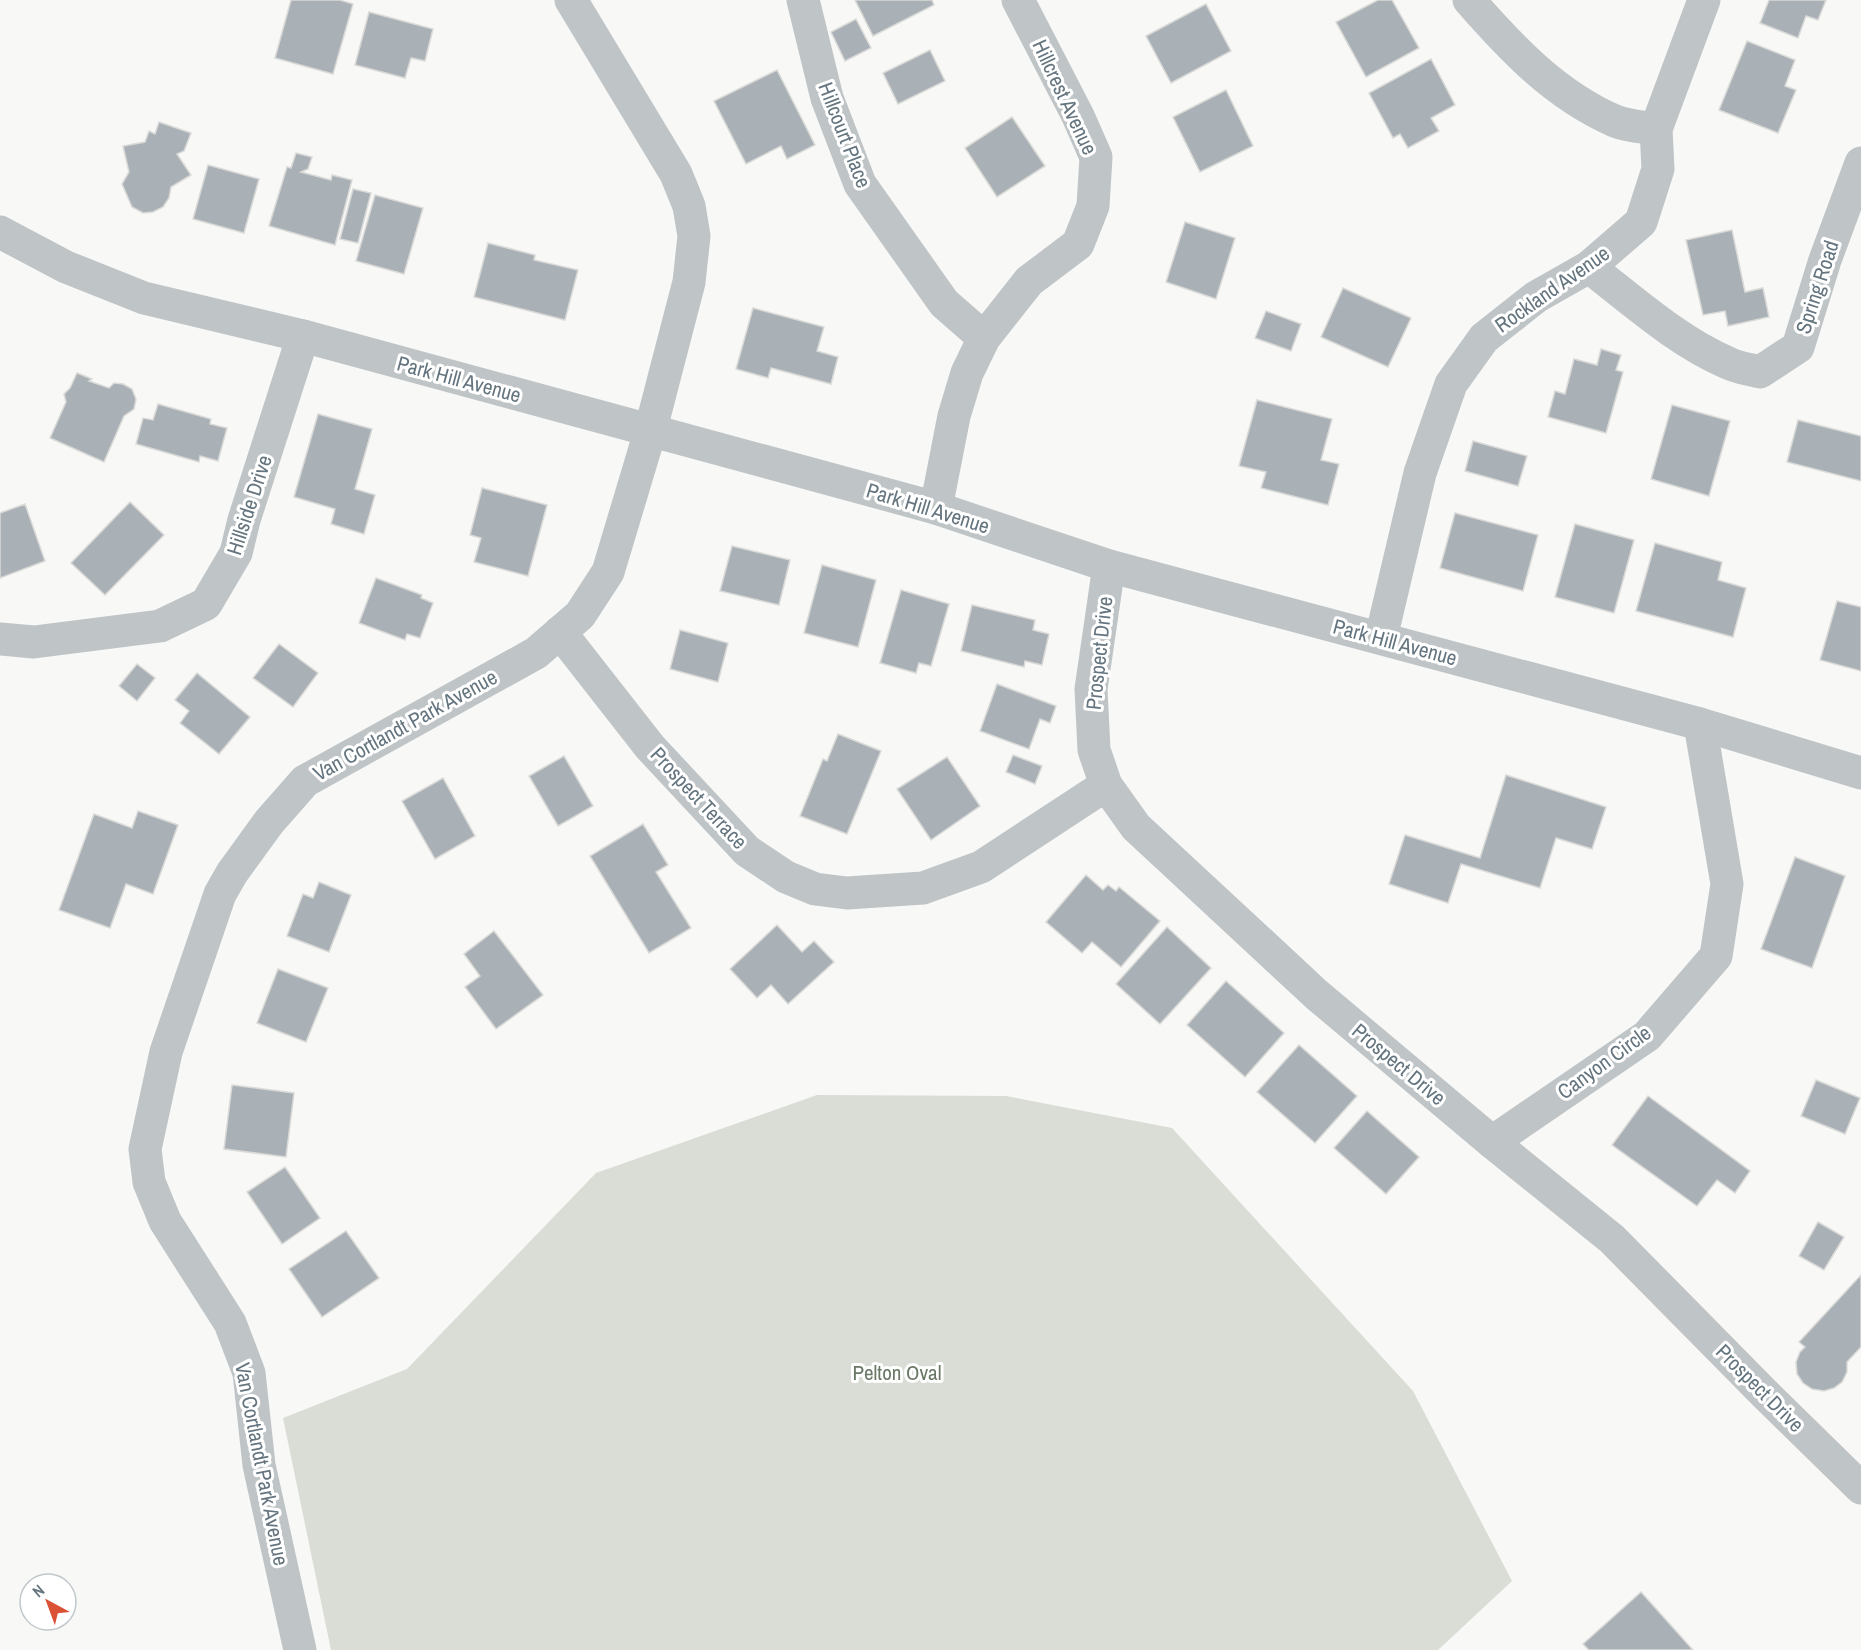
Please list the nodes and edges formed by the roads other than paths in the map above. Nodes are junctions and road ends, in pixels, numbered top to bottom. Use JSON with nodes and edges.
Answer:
{"nodes":[{"id":1,"x":803,"y":0,"type":"edge"},
{"id":2,"x":1018,"y":0,"type":"edge"},
{"id":3,"x":1470,"y":0,"type":"edge"},
{"id":4,"x":1704,"y":0,"type":"edge"},
{"id":5,"x":566,"y":2,"type":"edge"},
{"id":6,"x":1656,"y":129,"type":"junction"},
{"id":7,"x":1861,"y":163,"type":"edge"},
{"id":8,"x":0,"y":232,"type":"edge"},
{"id":9,"x":1589,"y":267,"type":"junction"},
{"id":10,"x":303,"y":336,"type":"junction"},
{"id":11,"x":984,"y":338,"type":"junction"},
{"id":12,"x":650,"y":432,"type":"junction"},
{"id":13,"x":936,"y":508,"type":"junction"},
{"id":14,"x":1109,"y":566,"type":"junction"},
{"id":15,"x":560,"y":632,"type":"junction"},
{"id":16,"x":1381,"y":638,"type":"junction"},
{"id":17,"x":0,"y":639,"type":"edge"},
{"id":18,"x":1700,"y":724,"type":"junction"},
{"id":19,"x":1861,"y":772,"type":"edge"},
{"id":20,"x":1106,"y":785,"type":"junction"},
{"id":21,"x":1492,"y":1142,"type":"junction"},
{"id":22,"x":1861,"y":1488,"type":"edge"},
{"id":23,"x":300,"y":1650,"type":"edge"}],
"edges":[{"from":1,"to":11,"type":"street","name":"Hillcourt Place"},
{"from":2,"to":11,"type":"street","name":"Hillcrest Avenue"},
{"from":3,"to":6,"type":"street"},
{"from":4,"to":6,"type":"street"},
{"from":5,"to":12,"type":"street","name":"Van Cortlandt Park Avenue"},
{"from":6,"to":9,"type":"street","name":"Rockland Avenue"},
{"from":7,"to":9,"type":"street","name":"Spring Road"},
{"from":8,"to":10,"type":"street","name":"Park Hill Avenue"},
{"from":9,"to":16,"type":"street","name":"Rockland Avenue"},
{"from":10,"to":12,"type":"street","name":"Park Hill Avenue"},
{"from":10,"to":17,"type":"street","name":"Hillside Drive"},
{"from":11,"to":13,"type":"street","name":"Hillcrest Avenue"},
{"from":12,"to":13,"type":"street","name":"Park Hill Avenue"},
{"from":12,"to":15,"type":"street","name":"Van Cortlandt Park Avenue"},
{"from":13,"to":14,"type":"street","name":"Park Hill Avenue"},
{"from":14,"to":16,"type":"street","name":"Park Hill Avenue"},
{"from":14,"to":20,"type":"street","name":"Prospect Drive"},
{"from":15,"to":20,"type":"street","name":"Prospect Terrace"},
{"from":15,"to":23,"type":"street","name":"Van Cortlandt Park Avenue"},
{"from":16,"to":18,"type":"street","name":"Park Hill Avenue"},
{"from":18,"to":19,"type":"street","name":"Park Hill Avenue"},
{"from":18,"to":21,"type":"street","name":"Canyon Circle"},
{"from":20,"to":21,"type":"street","name":"Prospect Drive"},
{"from":21,"to":22,"type":"street","name":"Prospect Drive"}]}
